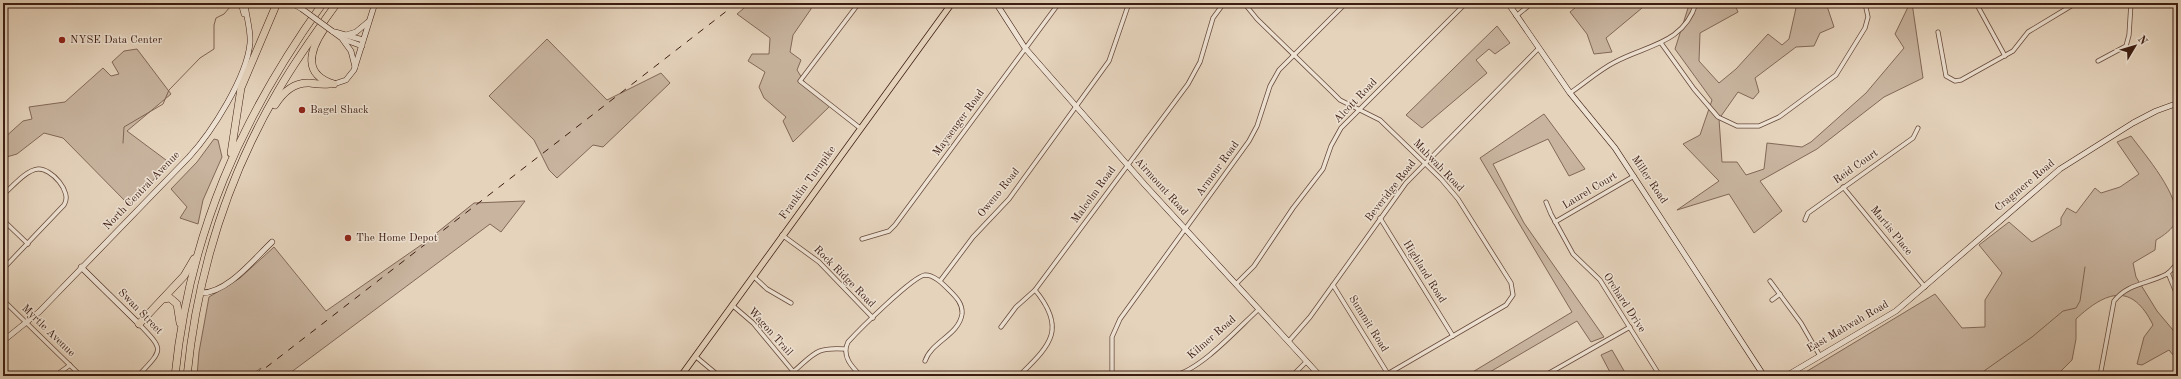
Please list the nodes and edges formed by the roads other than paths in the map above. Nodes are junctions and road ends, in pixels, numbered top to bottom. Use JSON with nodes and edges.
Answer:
{"nodes":[{"id":1,"x":241,"y":3,"type":"edge"},
{"id":2,"x":245,"y":3,"type":"edge"},
{"id":3,"x":277,"y":3,"type":"edge"},
{"id":4,"x":292,"y":3,"type":"edge"},
{"id":5,"x":317,"y":3,"type":"edge"},
{"id":6,"x":323,"y":3,"type":"edge"},
{"id":7,"x":338,"y":3,"type":"edge"},
{"id":8,"x":375,"y":3,"type":"edge"},
{"id":9,"x":859,"y":3,"type":"edge"},
{"id":10,"x":952,"y":3,"type":"edge"},
{"id":11,"x":996,"y":3,"type":"edge"},
{"id":12,"x":1058,"y":3,"type":"edge"},
{"id":13,"x":1129,"y":3,"type":"edge"},
{"id":14,"x":1224,"y":3,"type":"edge"},
{"id":15,"x":1244,"y":3,"type":"edge"},
{"id":16,"x":1346,"y":3,"type":"edge"},
{"id":17,"x":1466,"y":3,"type":"edge"},
{"id":18,"x":1508,"y":3,"type":"edge"},
{"id":19,"x":1532,"y":3,"type":"edge"},
{"id":20,"x":1696,"y":3,"type":"edge"},
{"id":21,"x":1865,"y":3,"type":"edge"},
{"id":22,"x":1976,"y":3,"type":"edge"},
{"id":23,"x":2076,"y":3,"type":"edge"},
{"id":24,"x":2131,"y":3,"type":"edge"},
{"id":25,"x":298,"y":6,"type":"edge"},
{"id":26,"x":1516,"y":16,"type":"junction"},
{"id":27,"x":369,"y":22,"type":"junction"},
{"id":28,"x":248,"y":25,"type":"junction"},
{"id":29,"x":1938,"y":32,"type":"dead end"},
{"id":30,"x":301,"y":34,"type":"junction"},
{"id":31,"x":344,"y":37,"type":"junction"},
{"id":32,"x":363,"y":40,"type":"junction"},
{"id":33,"x":1661,"y":43,"type":"junction"},
{"id":34,"x":362,"y":46,"type":"junction"},
{"id":35,"x":1025,"y":48,"type":"junction"},
{"id":36,"x":1539,"y":48,"type":"junction"},
{"id":37,"x":1294,"y":54,"type":"junction"},
{"id":38,"x":2005,"y":56,"type":"junction"},
{"id":39,"x":2098,"y":61,"type":"dead end"},
{"id":40,"x":355,"y":68,"type":"junction"},
{"id":41,"x":334,"y":84,"type":"junction"},
{"id":42,"x":1570,"y":93,"type":"junction"},
{"id":43,"x":2178,"y":103,"type":"edge"},
{"id":44,"x":1076,"y":107,"type":"junction"},
{"id":45,"x":1358,"y":109,"type":"junction"},
{"id":46,"x":267,"y":112,"type":"junction"},
{"id":47,"x":860,"y":128,"type":"junction"},
{"id":48,"x":1918,"y":128,"type":"dead end"},
{"id":49,"x":1425,"y":163,"type":"junction"},
{"id":50,"x":229,"y":164,"type":"junction"},
{"id":51,"x":1127,"y":165,"type":"junction"},
{"id":52,"x":1634,"y":176,"type":"junction"},
{"id":53,"x":1843,"y":187,"type":"junction"},
{"id":54,"x":3,"y":195,"type":"edge"},
{"id":55,"x":1546,"y":202,"type":"dead end"},
{"id":56,"x":1380,"y":218,"type":"junction"},
{"id":57,"x":3,"y":220,"type":"edge"},
{"id":58,"x":1805,"y":220,"type":"dead end"},
{"id":59,"x":1555,"y":222,"type":"junction"},
{"id":60,"x":1186,"y":229,"type":"junction"},
{"id":61,"x":782,"y":235,"type":"junction"},
{"id":62,"x":862,"y":240,"type":"dead end"},
{"id":63,"x":272,"y":242,"type":"dead end"},
{"id":64,"x":28,"y":244,"type":"junction"},
{"id":65,"x":199,"y":249,"type":"junction"},
{"id":66,"x":2178,"y":262,"type":"edge"},
{"id":67,"x":81,"y":267,"type":"junction"},
{"id":68,"x":3,"y":269,"type":"edge"},
{"id":69,"x":2168,"y":273,"type":"junction"},
{"id":70,"x":753,"y":276,"type":"junction"},
{"id":71,"x":1936,"y":276,"type":"joint"},
{"id":72,"x":940,"y":281,"type":"junction"},
{"id":73,"x":1770,"y":281,"type":"dead end"},
{"id":74,"x":1236,"y":284,"type":"junction"},
{"id":75,"x":1333,"y":285,"type":"junction"},
{"id":76,"x":1925,"y":287,"type":"junction"},
{"id":77,"x":1035,"y":290,"type":"junction"},
{"id":78,"x":200,"y":293,"type":"junction"},
{"id":79,"x":1780,"y":294,"type":"junction"},
{"id":80,"x":2178,"y":296,"type":"edge"},
{"id":81,"x":163,"y":299,"type":"junction"},
{"id":82,"x":3,"y":300,"type":"edge"},
{"id":83,"x":1772,"y":300,"type":"dead end"},
{"id":84,"x":791,"y":303,"type":"dead end"},
{"id":85,"x":732,"y":305,"type":"junction"},
{"id":86,"x":1259,"y":308,"type":"junction"},
{"id":87,"x":873,"y":318,"type":"junction"},
{"id":88,"x":27,"y":323,"type":"junction"},
{"id":89,"x":139,"y":324,"type":"junction"},
{"id":90,"x":1000,"y":327,"type":"dead end"},
{"id":91,"x":1630,"y":327,"type":"junction"},
{"id":92,"x":181,"y":332,"type":"junction"},
{"id":93,"x":1453,"y":336,"type":"junction"},
{"id":94,"x":3,"y":341,"type":"edge"},
{"id":95,"x":1289,"y":342,"type":"junction"},
{"id":96,"x":845,"y":349,"type":"junction"},
{"id":97,"x":696,"y":356,"type":"junction"},
{"id":98,"x":1820,"y":356,"type":"junction"},
{"id":99,"x":925,"y":361,"type":"dead end"},
{"id":100,"x":1306,"y":362,"type":"junction"},
{"id":101,"x":70,"y":365,"type":"junction"},
{"id":102,"x":793,"y":372,"type":"junction"},
{"id":103,"x":1388,"y":374,"type":"junction"},
{"id":104,"x":55,"y":376,"type":"edge"},
{"id":105,"x":81,"y":376,"type":"edge"},
{"id":106,"x":138,"y":376,"type":"edge"},
{"id":107,"x":176,"y":376,"type":"edge"},
{"id":108,"x":187,"y":376,"type":"edge"},
{"id":109,"x":681,"y":376,"type":"edge"},
{"id":110,"x":719,"y":376,"type":"edge"},
{"id":111,"x":797,"y":376,"type":"edge"},
{"id":112,"x":861,"y":376,"type":"edge"},
{"id":113,"x":1019,"y":376,"type":"edge"},
{"id":114,"x":1112,"y":376,"type":"edge"},
{"id":115,"x":1173,"y":376,"type":"edge"},
{"id":116,"x":1292,"y":376,"type":"edge"},
{"id":117,"x":1320,"y":376,"type":"edge"},
{"id":118,"x":1384,"y":376,"type":"edge"},
{"id":119,"x":1544,"y":376,"type":"edge"},
{"id":120,"x":1660,"y":376,"type":"edge"},
{"id":121,"x":1764,"y":376,"type":"edge"},
{"id":122,"x":1786,"y":376,"type":"edge"},
{"id":123,"x":2100,"y":376,"type":"edge"}],
"edges":[{"from":1,"to":28,"type":"street","name":"North Central Avenue"},
{"from":2,"to":28,"type":"street","name":"North Central Avenue"},
{"from":3,"to":50,"type":"highway"},
{"from":4,"to":25,"type":"street"},
{"from":5,"to":30,"type":"highway"},
{"from":6,"to":30,"type":"highway"},
{"from":7,"to":41,"type":"highway"},
{"from":7,"to":46,"type":"highway"},
{"from":8,"to":27,"type":"street"},
{"from":9,"to":47,"type":"street"},
{"from":10,"to":47,"type":"main road","name":"Franklin Turnpike"},
{"from":11,"to":35,"type":"street","name":"Airmount Road"},
{"from":12,"to":35,"type":"street","name":"Maysenger Road"},
{"from":13,"to":44,"type":"street","name":"Oweno Road"},
{"from":14,"to":51,"type":"street","name":"Malcolm Road"},
{"from":15,"to":37,"type":"street","name":"Mahwah Road"},
{"from":16,"to":37,"type":"street","name":"Armour Road"},
{"from":17,"to":45,"type":"street","name":"Alcott Road"},
{"from":18,"to":26,"type":"street","name":"Miller Road"},
{"from":19,"to":26,"type":"street"},
{"from":20,"to":33,"type":"street"},
{"from":21,"to":33,"type":"street"},
{"from":22,"to":38,"type":"street"},
{"from":23,"to":38,"type":"street"},
{"from":24,"to":39,"type":"street"},
{"from":25,"to":31,"type":"street","bridge":true},
{"from":26,"to":36,"type":"street","name":"Miller Road"},
{"from":27,"to":31,"type":"street"},
{"from":27,"to":32,"type":"street"},
{"from":28,"to":67,"type":"street","name":"North Central Avenue"},
{"from":29,"to":38,"type":"street"},
{"from":30,"to":50,"type":"highway"},
{"from":31,"to":32,"type":"street"},
{"from":31,"to":34,"type":"street"},
{"from":31,"to":40,"type":"street"},
{"from":32,"to":34,"type":"street"},
{"from":33,"to":42,"type":"street"},
{"from":34,"to":40,"type":"street"},
{"from":35,"to":44,"type":"street","name":"Airmount Road"},
{"from":35,"to":62,"type":"street","name":"Maysenger Road"},
{"from":36,"to":42,"type":"street","name":"Miller Road"},
{"from":36,"to":49,"type":"street","name":"Beveridge Road"},
{"from":37,"to":45,"type":"street","name":"Mahwah Road"},
{"from":37,"to":60,"type":"street","name":"Armour Road"},
{"from":40,"to":41,"type":"street"},
{"from":41,"to":46,"type":"highway"},
{"from":42,"to":52,"type":"street","name":"Miller Road"},
{"from":43,"to":71,"type":"street","name":"Cragmere Road"},
{"from":44,"to":51,"type":"street","name":"Airmount Road"},
{"from":44,"to":72,"type":"street","name":"Oweno Road"},
{"from":45,"to":49,"type":"street","name":"Mahwah Road"},
{"from":45,"to":74,"type":"street","name":"Alcott Road"},
{"from":46,"to":78,"type":"highway"},
{"from":47,"to":61,"type":"main road","name":"Franklin Turnpike"},
{"from":48,"to":53,"type":"street","name":"Reid Court"},
{"from":49,"to":56,"type":"street","name":"Beveridge Road"},
{"from":49,"to":93,"type":"street","name":"Mahwah Road"},
{"from":50,"to":65,"type":"highway"},
{"from":51,"to":60,"type":"street","name":"Airmount Road"},
{"from":51,"to":77,"type":"street","name":"Malcolm Road"},
{"from":52,"to":59,"type":"street","name":"Laurel Court"},
{"from":52,"to":121,"type":"street","name":"Miller Road"},
{"from":53,"to":58,"type":"street","name":"Reid Court"},
{"from":53,"to":76,"type":"street","name":"Martis Place"},
{"from":54,"to":64,"type":"street"},
{"from":55,"to":59,"type":"street","name":"Orchard Drive"},
{"from":56,"to":75,"type":"street","name":"Beveridge Road"},
{"from":56,"to":93,"type":"street","name":"Highland Road"},
{"from":57,"to":64,"type":"street"},
{"from":59,"to":91,"type":"street","name":"Orchard Drive"},
{"from":60,"to":74,"type":"street","name":"Airmount Road"},
{"from":60,"to":114,"type":"street","name":"Armour Road"},
{"from":61,"to":70,"type":"main road","name":"Franklin Turnpike"},
{"from":61,"to":87,"type":"street","name":"Rock Ridge Road"},
{"from":63,"to":78,"type":"street"},
{"from":64,"to":68,"type":"street"},
{"from":65,"to":81,"type":"highway"},
{"from":65,"to":92,"type":"highway"},
{"from":66,"to":69,"type":"street"},
{"from":67,"to":88,"type":"street","name":"North Central Avenue"},
{"from":67,"to":89,"type":"street","name":"Swan Street"},
{"from":69,"to":80,"type":"street"},
{"from":69,"to":123,"type":"street"},
{"from":70,"to":84,"type":"street"},
{"from":70,"to":85,"type":"main road","name":"Franklin Turnpike"},
{"from":71,"to":76,"type":"street","name":"East Mahwah Road"},
{"from":72,"to":87,"type":"street"},
{"from":72,"to":99,"type":"street"},
{"from":73,"to":79,"type":"street"},
{"from":74,"to":86,"type":"street","name":"Airmount Road"},
{"from":75,"to":95,"type":"street","name":"Beveridge Road"},
{"from":75,"to":103,"type":"street","name":"Summit Road"},
{"from":76,"to":98,"type":"street","name":"East Mahwah Road"},
{"from":77,"to":90,"type":"street","name":"Malcolm Road"},
{"from":77,"to":113,"type":"street"},
{"from":78,"to":108,"type":"highway"},
{"from":79,"to":83,"type":"street"},
{"from":79,"to":98,"type":"street"},
{"from":81,"to":89,"type":"highway"},
{"from":81,"to":92,"type":"highway"},
{"from":82,"to":88,"type":"street","name":"Myrtle Avenue"},
{"from":85,"to":97,"type":"main road","name":"Franklin Turnpike"},
{"from":85,"to":102,"type":"street","name":"Wagon Trail"},
{"from":86,"to":95,"type":"street","name":"Airmount Road"},
{"from":86,"to":115,"type":"street","name":"Kilmer Road"},
{"from":87,"to":96,"type":"street"},
{"from":88,"to":94,"type":"street","name":"North Central Avenue"},
{"from":88,"to":101,"type":"street","name":"Myrtle Avenue"},
{"from":89,"to":106,"type":"street","name":"Swan Street"},
{"from":91,"to":119,"type":"street"},
{"from":91,"to":120,"type":"street","name":"Orchard Drive"},
{"from":92,"to":107,"type":"highway"},
{"from":93,"to":103,"type":"street","name":"Mahwah Road"},
{"from":95,"to":100,"type":"street","name":"Airmount Road"},
{"from":96,"to":102,"type":"street","name":"Wagon Trail"},
{"from":96,"to":112,"type":"street"},
{"from":97,"to":109,"type":"main road","name":"Franklin Turnpike"},
{"from":97,"to":110,"type":"street"},
{"from":98,"to":122,"type":"street","name":"East Mahwah Road"},
{"from":100,"to":116,"type":"street"},
{"from":100,"to":117,"type":"street","name":"Airmount Road"},
{"from":101,"to":104,"type":"street"},
{"from":101,"to":105,"type":"street","name":"Myrtle Avenue"},
{"from":102,"to":111,"type":"street","name":"Wagon Trail"},
{"from":103,"to":118,"type":"street","name":"Mahwah Road"}]}
